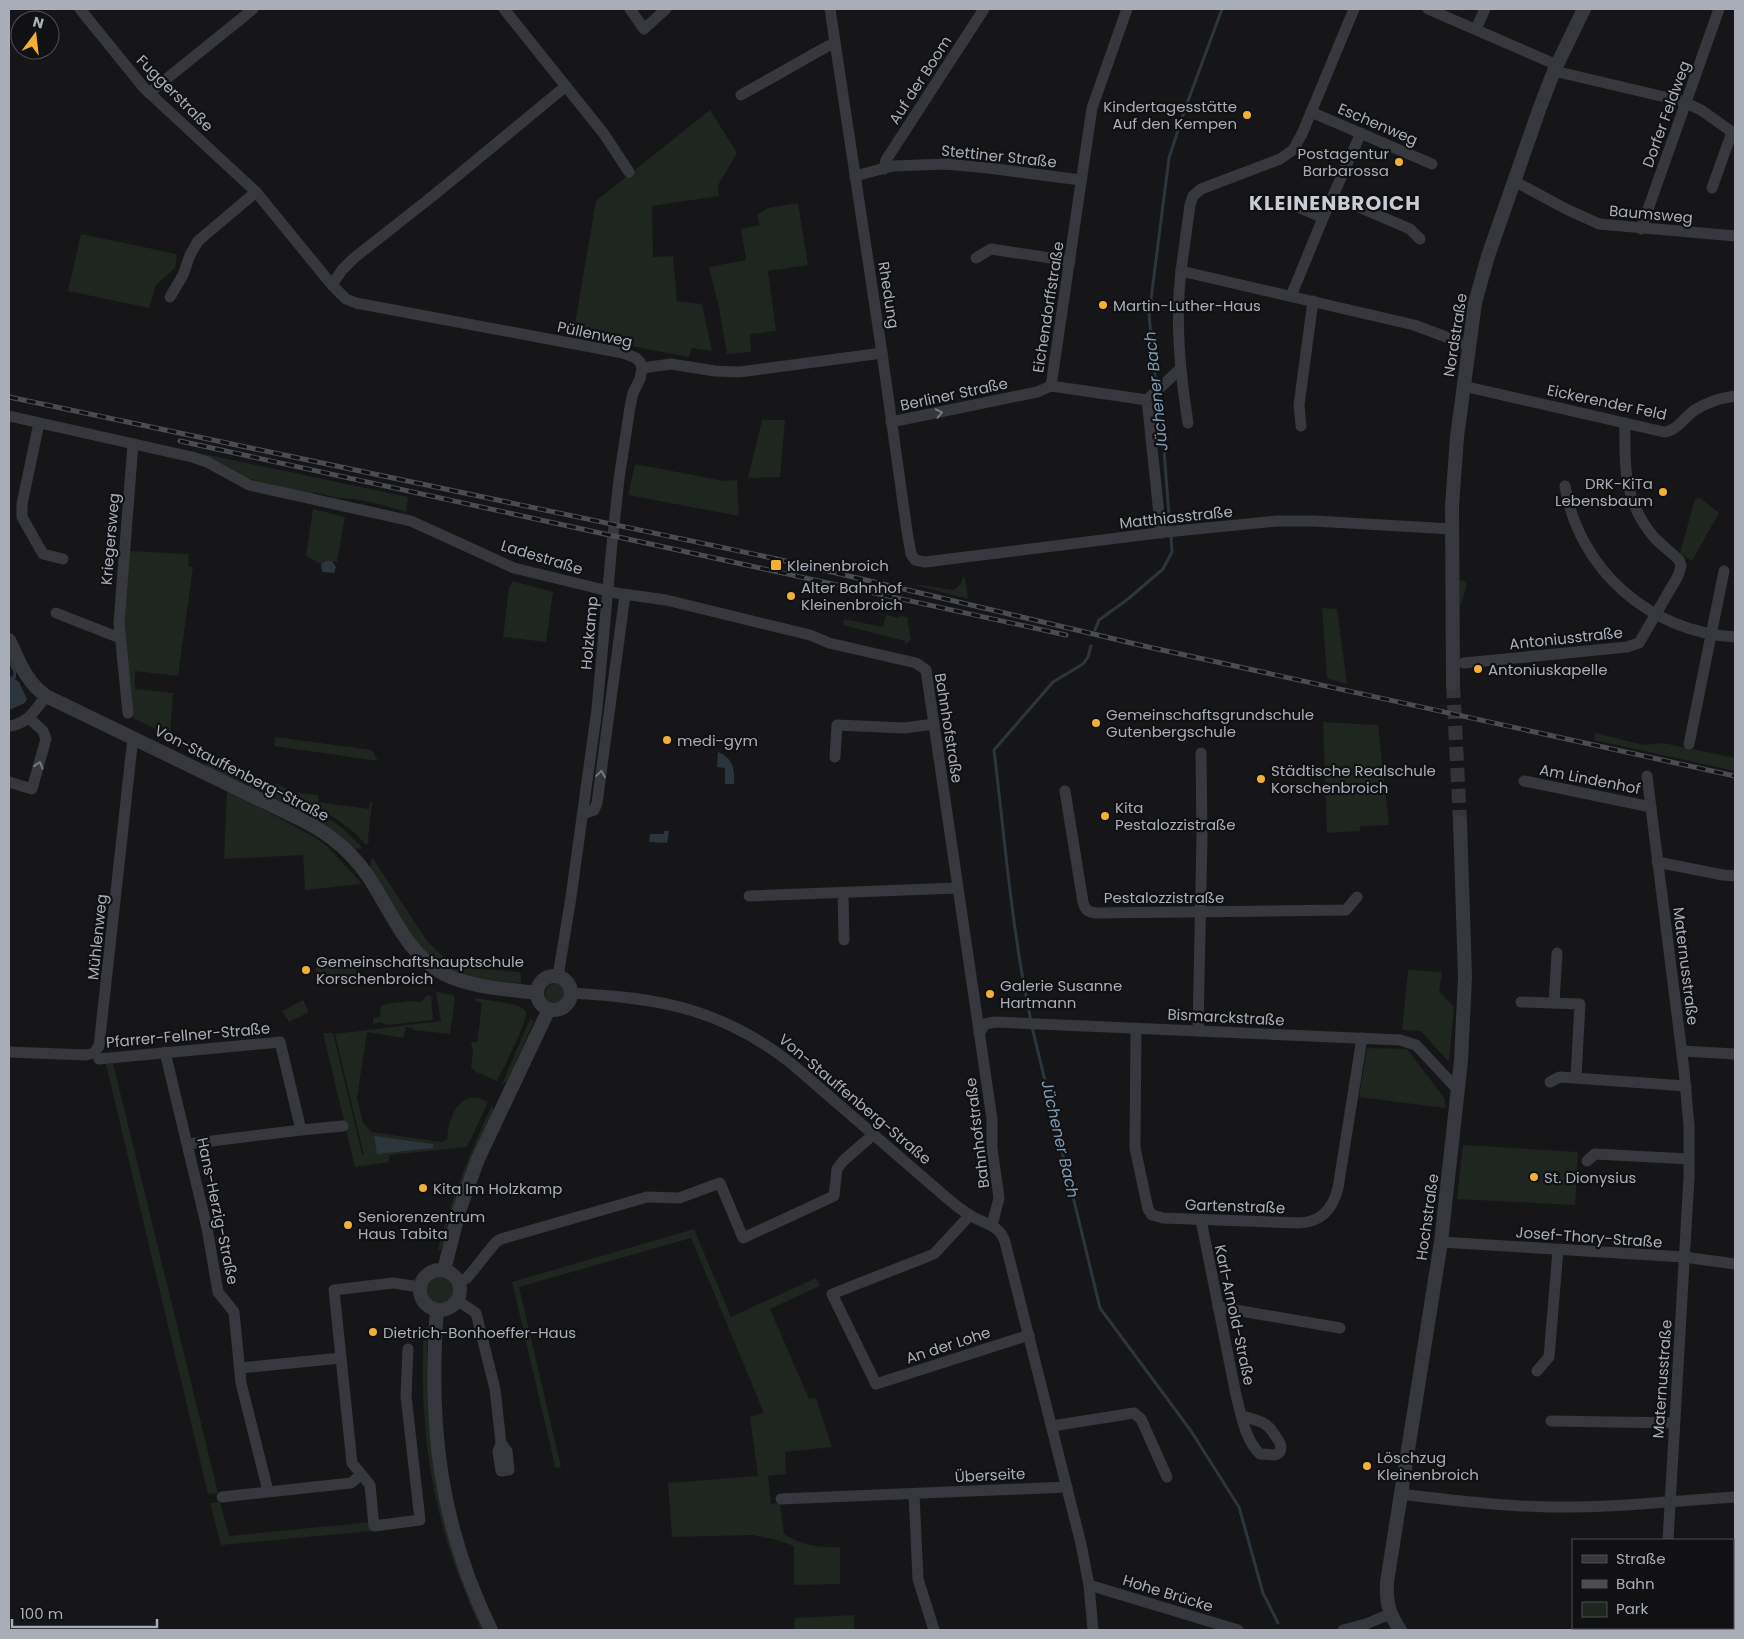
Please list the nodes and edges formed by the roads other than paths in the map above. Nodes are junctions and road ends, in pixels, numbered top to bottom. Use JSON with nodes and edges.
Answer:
{"nodes":[{"id":1,"x":80,"y":9,"type":"edge"},
{"id":2,"x":252,"y":9,"type":"edge"},
{"id":3,"x":504,"y":9,"type":"edge"},
{"id":4,"x":630,"y":9,"type":"edge"},
{"id":5,"x":666,"y":9,"type":"edge"},
{"id":6,"x":830,"y":9,"type":"edge"},
{"id":7,"x":984,"y":9,"type":"edge"},
{"id":8,"x":1127,"y":9,"type":"edge"},
{"id":9,"x":1354,"y":9,"type":"edge"},
{"id":10,"x":1428,"y":9,"type":"edge"},
{"id":11,"x":1485,"y":9,"type":"edge"},
{"id":12,"x":1584,"y":9,"type":"edge"},
{"id":13,"x":1719,"y":9,"type":"edge"},
{"id":14,"x":1476,"y":30,"type":"junction"},
{"id":15,"x":835,"y":44,"type":"junction"},
{"id":16,"x":1555,"y":68,"type":"junction"},
{"id":17,"x":566,"y":86,"type":"junction"},
{"id":18,"x":150,"y":93,"type":"junction"},
{"id":19,"x":741,"y":95,"type":"dead end"},
{"id":20,"x":1687,"y":103,"type":"junction"},
{"id":21,"x":1311,"y":112,"type":"junction"},
{"id":22,"x":1361,"y":133,"type":"junction"},
{"id":23,"x":1734,"y":133,"type":"edge"},
{"id":24,"x":1432,"y":164,"type":"dead end"},
{"id":25,"x":884,"y":169,"type":"junction"},
{"id":26,"x":628,"y":172,"type":"dead end"},
{"id":27,"x":855,"y":176,"type":"junction"},
{"id":28,"x":1081,"y":180,"type":"junction"},
{"id":29,"x":1514,"y":181,"type":"junction"},
{"id":30,"x":1712,"y":188,"type":"dead end"},
{"id":31,"x":256,"y":192,"type":"junction"},
{"id":32,"x":1333,"y":196,"type":"junction"},
{"id":33,"x":1284,"y":201,"type":"dead end"},
{"id":34,"x":1323,"y":218,"type":"junction"},
{"id":35,"x":1640,"y":228,"type":"junction"},
{"id":36,"x":1735,"y":236,"type":"edge"},
{"id":37,"x":1420,"y":239,"type":"dead end"},
{"id":38,"x":976,"y":258,"type":"dead end"},
{"id":39,"x":1070,"y":261,"type":"junction"},
{"id":40,"x":1181,"y":270,"type":"junction"},
{"id":41,"x":332,"y":285,"type":"junction"},
{"id":42,"x":1291,"y":296,"type":"junction"},
{"id":43,"x":170,"y":297,"type":"dead end"},
{"id":44,"x":1313,"y":301,"type":"junction"},
{"id":45,"x":1468,"y":345,"type":"junction"},
{"id":46,"x":882,"y":352,"type":"junction"},
{"id":47,"x":642,"y":368,"type":"junction"},
{"id":48,"x":1180,"y":369,"type":"junction"},
{"id":49,"x":1051,"y":386,"type":"junction"},
{"id":50,"x":1463,"y":386,"type":"junction"},
{"id":51,"x":1735,"y":396,"type":"edge"},
{"id":52,"x":1148,"y":398,"type":"junction"},
{"id":53,"x":9,"y":416,"type":"edge"},
{"id":54,"x":891,"y":422,"type":"junction"},
{"id":55,"x":39,"y":423,"type":"junction"},
{"id":56,"x":1188,"y":423,"type":"dead end"},
{"id":57,"x":1626,"y":423,"type":"junction"},
{"id":58,"x":1300,"y":426,"type":"dead end"},
{"id":59,"x":133,"y":444,"type":"junction"},
{"id":60,"x":1565,"y":486,"type":"dead end"},
{"id":61,"x":1452,"y":529,"type":"junction"},
{"id":62,"x":1164,"y":532,"type":"junction"},
{"id":63,"x":910,"y":551,"type":"joint"},
{"id":64,"x":63,"y":559,"type":"dead end"},
{"id":65,"x":1724,"y":571,"type":"dead end"},
{"id":66,"x":620,"y":594,"type":"junction"},
{"id":67,"x":56,"y":613,"type":"dead end"},
{"id":68,"x":1656,"y":615,"type":"junction"},
{"id":69,"x":1711,"y":634,"type":"junction"},
{"id":70,"x":1735,"y":637,"type":"edge"},
{"id":71,"x":120,"y":638,"type":"junction"},
{"id":72,"x":9,"y":640,"type":"edge"},
{"id":73,"x":1464,"y":663,"type":"dead end"},
{"id":74,"x":922,"y":666,"type":"joint"},
{"id":75,"x":1453,"y":684,"type":"tunnel mouth"},
{"id":76,"x":46,"y":696,"type":"junction"},
{"id":77,"x":128,"y":713,"type":"dead end"},
{"id":78,"x":29,"y":718,"type":"junction"},
{"id":79,"x":934,"y":724,"type":"junction"},
{"id":80,"x":9,"y":726,"type":"edge"},
{"id":81,"x":134,"y":737,"type":"junction"},
{"id":82,"x":1689,"y":744,"type":"dead end"},
{"id":83,"x":1201,"y":753,"type":"dead end"},
{"id":84,"x":835,"y":757,"type":"dead end"},
{"id":85,"x":1647,"y":776,"type":"dead end"},
{"id":86,"x":1524,"y":781,"type":"dead end"},
{"id":87,"x":9,"y":782,"type":"edge"},
{"id":88,"x":1065,"y":792,"type":"dead end"},
{"id":89,"x":1651,"y":806,"type":"junction"},
{"id":90,"x":583,"y":814,"type":"junction"},
{"id":91,"x":1460,"y":822,"type":"tunnel mouth"},
{"id":92,"x":1657,"y":862,"type":"junction"},
{"id":93,"x":1735,"y":876,"type":"edge"},
{"id":94,"x":957,"y":888,"type":"junction"},
{"id":95,"x":843,"y":893,"type":"junction"},
{"id":96,"x":749,"y":896,"type":"dead end"},
{"id":97,"x":1357,"y":897,"type":"dead end"},
{"id":98,"x":1200,"y":912,"type":"junction"},
{"id":99,"x":844,"y":940,"type":"dead end"},
{"id":100,"x":1557,"y":953,"type":"dead end"},
{"id":101,"x":558,"y":976,"type":"junction"},
{"id":102,"x":537,"y":993,"type":"junction"},
{"id":103,"x":572,"y":993,"type":"junction"},
{"id":104,"x":1521,"y":1002,"type":"dead end"},
{"id":105,"x":1554,"y":1003,"type":"junction"},
{"id":106,"x":549,"y":1009,"type":"junction"},
{"id":107,"x":1136,"y":1028,"type":"junction"},
{"id":108,"x":1198,"y":1031,"type":"junction"},
{"id":109,"x":979,"y":1034,"type":"junction"},
{"id":110,"x":1362,"y":1038,"type":"junction"},
{"id":111,"x":9,"y":1052,"type":"edge"},
{"id":112,"x":165,"y":1052,"type":"junction"},
{"id":113,"x":1682,"y":1052,"type":"junction"},
{"id":114,"x":1735,"y":1054,"type":"edge"},
{"id":115,"x":99,"y":1059,"type":"dead end"},
{"id":116,"x":1576,"y":1077,"type":"junction"},
{"id":117,"x":1550,"y":1082,"type":"dead end"},
{"id":118,"x":1686,"y":1086,"type":"junction"},
{"id":119,"x":1458,"y":1090,"type":"junction"},
{"id":120,"x":342,"y":1126,"type":"dead end"},
{"id":121,"x":301,"y":1130,"type":"junction"},
{"id":122,"x":874,"y":1134,"type":"junction"},
{"id":123,"x":188,"y":1144,"type":"junction"},
{"id":124,"x":1689,"y":1159,"type":"junction"},
{"id":125,"x":1587,"y":1161,"type":"dead end"},
{"id":126,"x":970,"y":1215,"type":"junction"},
{"id":127,"x":1200,"y":1220,"type":"junction"},
{"id":128,"x":992,"y":1225,"type":"junction"},
{"id":129,"x":1441,"y":1242,"type":"junction"},
{"id":130,"x":1558,"y":1250,"type":"junction"},
{"id":131,"x":1684,"y":1257,"type":"junction"},
{"id":132,"x":1735,"y":1264,"type":"edge"},
{"id":133,"x":444,"y":1270,"type":"junction"},
{"id":134,"x":459,"y":1282,"type":"junction"},
{"id":135,"x":420,"y":1287,"type":"junction"},
{"id":136,"x":458,"y":1301,"type":"junction"},
{"id":137,"x":1218,"y":1307,"type":"junction"},
{"id":138,"x":437,"y":1310,"type":"junction"},
{"id":139,"x":1340,"y":1328,"type":"dead end"},
{"id":140,"x":1029,"y":1335,"type":"junction"},
{"id":141,"x":408,"y":1349,"type":"dead end"},
{"id":142,"x":341,"y":1358,"type":"junction"},
{"id":143,"x":240,"y":1368,"type":"junction"},
{"id":144,"x":1537,"y":1371,"type":"dead end"},
{"id":145,"x":1242,"y":1416,"type":"dead end"},
{"id":146,"x":1551,"y":1421,"type":"dead end"},
{"id":147,"x":1674,"y":1423,"type":"junction"},
{"id":148,"x":1052,"y":1426,"type":"junction"},
{"id":149,"x":501,"y":1443,"type":"dead end"},
{"id":150,"x":361,"y":1474,"type":"junction"},
{"id":151,"x":1167,"y":1477,"type":"dead end"},
{"id":152,"x":1067,"y":1487,"type":"junction"},
{"id":153,"x":268,"y":1491,"type":"junction"},
{"id":154,"x":914,"y":1494,"type":"junction"},
{"id":155,"x":1402,"y":1494,"type":"junction"},
{"id":156,"x":222,"y":1496,"type":"dead end"},
{"id":157,"x":1735,"y":1497,"type":"edge"},
{"id":158,"x":782,"y":1499,"type":"dead end"},
{"id":159,"x":1670,"y":1501,"type":"junction"},
{"id":160,"x":1668,"y":1539,"type":"edge"},
{"id":161,"x":1089,"y":1586,"type":"junction"},
{"id":162,"x":1390,"y":1614,"type":"junction"},
{"id":163,"x":491,"y":1630,"type":"edge"},
{"id":164,"x":934,"y":1630,"type":"edge"},
{"id":165,"x":1093,"y":1630,"type":"edge"},
{"id":166,"x":1238,"y":1630,"type":"edge"},
{"id":167,"x":1343,"y":1630,"type":"edge"},
{"id":168,"x":1400,"y":1630,"type":"edge"}],
"edges":[{"from":1,"to":18,"type":"street","name":"Fuggerstraße"},
{"from":2,"to":18,"type":"street"},
{"from":3,"to":17,"type":"street"},
{"from":4,"to":5,"type":"street"},
{"from":6,"to":15,"type":"street","name":"Rhedung"},
{"from":7,"to":25,"type":"street","name":"Auf der Boom"},
{"from":8,"to":28,"type":"street","name":"Eichendorffstraße"},
{"from":9,"to":21,"type":"street"},
{"from":10,"to":14,"type":"street"},
{"from":11,"to":14,"type":"street"},
{"from":12,"to":16,"type":"street","name":"Nordstraße"},
{"from":13,"to":20,"type":"street","name":"Dorfer Feldweg"},
{"from":14,"to":16,"type":"street"},
{"from":15,"to":19,"type":"street"},
{"from":15,"to":27,"type":"street","name":"Rhedung"},
{"from":16,"to":20,"type":"street"},
{"from":16,"to":29,"type":"street","name":"Nordstraße"},
{"from":17,"to":26,"type":"street"},
{"from":17,"to":41,"type":"street"},
{"from":18,"to":31,"type":"street","name":"Fuggerstraße"},
{"from":20,"to":23,"type":"street"},
{"from":20,"to":35,"type":"street","name":"Dorfer Feldweg"},
{"from":21,"to":22,"type":"street","name":"Eschenweg"},
{"from":21,"to":40,"type":"street"},
{"from":22,"to":24,"type":"street","name":"Eschenweg"},
{"from":22,"to":32,"type":"street"},
{"from":23,"to":30,"type":"street"},
{"from":25,"to":27,"type":"street","name":"Stettiner Straße"},
{"from":25,"to":28,"type":"street","name":"Stettiner Straße"},
{"from":27,"to":46,"type":"street","name":"Rhedung"},
{"from":28,"to":39,"type":"street","name":"Eichendorffstraße"},
{"from":29,"to":35,"type":"street","name":"Baumsweg"},
{"from":29,"to":45,"type":"street","name":"Nordstraße"},
{"from":31,"to":41,"type":"street","name":"Püllenweg"},
{"from":31,"to":43,"type":"street"},
{"from":32,"to":34,"type":"street"},
{"from":32,"to":37,"type":"street"},
{"from":33,"to":34,"type":"street"},
{"from":34,"to":42,"type":"street"},
{"from":35,"to":36,"type":"street","name":"Baumsweg"},
{"from":38,"to":39,"type":"street"},
{"from":39,"to":49,"type":"street","name":"Eichendorffstraße"},
{"from":40,"to":42,"type":"street"},
{"from":40,"to":48,"type":"street"},
{"from":41,"to":47,"type":"street","name":"Püllenweg"},
{"from":42,"to":44,"type":"street"},
{"from":44,"to":45,"type":"street"},
{"from":44,"to":58,"type":"street"},
{"from":45,"to":50,"type":"street","name":"Nordstraße"},
{"from":46,"to":47,"type":"street","name":"Püllenweg"},
{"from":46,"to":54,"type":"street","name":"Rhedung"},
{"from":47,"to":90,"type":"street","name":"Holzkamp"},
{"from":48,"to":52,"type":"street"},
{"from":48,"to":56,"type":"street"},
{"from":49,"to":52,"type":"street","name":"Eichendorffstraße"},
{"from":54,"to":49,"type":"street","name":"Berliner Straße","one_way":true},
{"from":50,"to":57,"type":"street","name":"Eickerender Feld"},
{"from":50,"to":61,"type":"street","name":"Nordstraße"},
{"from":51,"to":57,"type":"street","name":"Eickerender Feld"},
{"from":52,"to":62,"type":"street"},
{"from":53,"to":55,"type":"street","name":"Ladestraße"},
{"from":54,"to":63,"type":"street","name":"Rhedung"},
{"from":55,"to":59,"type":"street","name":"Ladestraße"},
{"from":55,"to":64,"type":"street"},
{"from":57,"to":68,"type":"street","name":"Antoniusstraße"},
{"from":59,"to":66,"type":"street","name":"Ladestraße","bridge":true},
{"from":59,"to":71,"type":"street","name":"Kriegersweg"},
{"from":60,"to":68,"type":"street"},
{"from":61,"to":62,"type":"street","name":"Matthiasstraße"},
{"from":61,"to":75,"type":"street","name":"Nordstraße"},
{"from":62,"to":63,"type":"street","name":"Matthiasstraße"},
{"from":65,"to":69,"type":"street"},
{"from":66,"to":74,"type":"street","name":"Ladestraße"},
{"from":90,"to":66,"type":"street","name":"Holzkamp","one_way":true},
{"from":67,"to":71,"type":"street"},
{"from":68,"to":69,"type":"street"},
{"from":68,"to":73,"type":"street","name":"Antoniusstraße"},
{"from":69,"to":70,"type":"street"},
{"from":69,"to":82,"type":"street"},
{"from":71,"to":77,"type":"street","name":"Kriegersweg"},
{"from":72,"to":76,"type":"street","name":"Von-Stauffenberg-Straße"},
{"from":74,"to":79,"type":"street","name":"Bahnhofstraße"},
{"from":76,"to":78,"type":"street"},
{"from":76,"to":81,"type":"street","name":"Von-Stauffenberg-Straße"},
{"from":78,"to":80,"type":"street"},
{"from":87,"to":78,"type":"street","one_way":true},
{"from":79,"to":84,"type":"street"},
{"from":79,"to":94,"type":"street","name":"Bahnhofstraße"},
{"from":81,"to":102,"type":"street","name":"Von-Stauffenberg-Straße"},
{"from":81,"to":111,"type":"street","name":"Mühlenweg"},
{"from":83,"to":98,"type":"street"},
{"from":85,"to":89,"type":"street","name":"Maternusstraße"},
{"from":86,"to":89,"type":"street","name":"Am Lindenhof"},
{"from":88,"to":98,"type":"street","name":"Pestalozzistraße"},
{"from":89,"to":92,"type":"street","name":"Maternusstraße"},
{"from":90,"to":101,"type":"street","name":"Holzkamp"},
{"from":91,"to":119,"type":"street","name":"Hochstraße"},
{"from":92,"to":93,"type":"street"},
{"from":92,"to":113,"type":"street","name":"Maternusstraße"},
{"from":94,"to":95,"type":"street"},
{"from":94,"to":109,"type":"street","name":"Bahnhofstraße"},
{"from":95,"to":96,"type":"street"},
{"from":95,"to":99,"type":"street"},
{"from":97,"to":98,"type":"street","name":"Pestalozzistraße"},
{"from":98,"to":108,"type":"street"},
{"from":100,"to":105,"type":"street"},
{"from":101,"to":102,"type":"street"},
{"from":101,"to":103,"type":"street"},
{"from":102,"to":106,"type":"street"},
{"from":103,"to":106,"type":"street"},
{"from":103,"to":122,"type":"street","name":"Von-Stauffenberg-Straße"},
{"from":104,"to":105,"type":"street"},
{"from":105,"to":116,"type":"street"},
{"from":106,"to":133,"type":"street"},
{"from":107,"to":108,"type":"street","name":"Bismarckstraße"},
{"from":107,"to":109,"type":"street","name":"Bismarckstraße"},
{"from":107,"to":127,"type":"street","name":"Gartenstraße"},
{"from":108,"to":110,"type":"street","name":"Bismarckstraße"},
{"from":109,"to":128,"type":"street","name":"Bahnhofstraße"},
{"from":110,"to":119,"type":"street","name":"Bismarckstraße"},
{"from":110,"to":127,"type":"street","name":"Gartenstraße"},
{"from":112,"to":115,"type":"street","name":"Pfarrer-Fellner-Straße"},
{"from":112,"to":121,"type":"street","name":"Pfarrer-Fellner-Straße"},
{"from":112,"to":123,"type":"street","name":"Hans-Herzig-Straße"},
{"from":113,"to":114,"type":"street"},
{"from":113,"to":118,"type":"street","name":"Maternusstraße"},
{"from":116,"to":117,"type":"street"},
{"from":116,"to":118,"type":"street"},
{"from":118,"to":124,"type":"street","name":"Maternusstraße"},
{"from":119,"to":129,"type":"street","name":"Hochstraße"},
{"from":120,"to":121,"type":"street"},
{"from":121,"to":123,"type":"street"},
{"from":122,"to":126,"type":"street","name":"Von-Stauffenberg-Straße"},
{"from":122,"to":134,"type":"street"},
{"from":123,"to":143,"type":"street","name":"Hans-Herzig-Straße"},
{"from":124,"to":125,"type":"street"},
{"from":124,"to":131,"type":"street","name":"Maternusstraße"},
{"from":126,"to":128,"type":"street","name":"Von-Stauffenberg-Straße"},
{"from":126,"to":140,"type":"street","name":"An der Lohe"},
{"from":127,"to":137,"type":"street","name":"Karl-Arnold-Straße"},
{"from":128,"to":140,"type":"street"},
{"from":129,"to":130,"type":"street","name":"Josef-Thory-Straße"},
{"from":129,"to":155,"type":"street","name":"Hochstraße"},
{"from":130,"to":131,"type":"street","name":"Josef-Thory-Straße"},
{"from":130,"to":144,"type":"street"},
{"from":131,"to":132,"type":"street","name":"Josef-Thory-Straße"},
{"from":131,"to":147,"type":"street","name":"Maternusstraße"},
{"from":133,"to":134,"type":"street"},
{"from":133,"to":135,"type":"street"},
{"from":134,"to":136,"type":"street"},
{"from":135,"to":138,"type":"street"},
{"from":135,"to":142,"type":"street"},
{"from":136,"to":138,"type":"street"},
{"from":136,"to":149,"type":"street"},
{"from":137,"to":139,"type":"street"},
{"from":137,"to":145,"type":"street","name":"Karl-Arnold-Straße"},
{"from":138,"to":163,"type":"street"},
{"from":140,"to":148,"type":"street"},
{"from":141,"to":150,"type":"street"},
{"from":142,"to":143,"type":"street"},
{"from":142,"to":150,"type":"street"},
{"from":143,"to":153,"type":"street","name":"Hans-Herzig-Straße"},
{"from":146,"to":147,"type":"street"},
{"from":147,"to":159,"type":"street","name":"Maternusstraße"},
{"from":148,"to":151,"type":"street"},
{"from":148,"to":152,"type":"street"},
{"from":150,"to":153,"type":"street"},
{"from":152,"to":154,"type":"street","name":"Überseite"},
{"from":152,"to":161,"type":"street"},
{"from":153,"to":156,"type":"street"},
{"from":154,"to":158,"type":"street","name":"Überseite"},
{"from":154,"to":164,"type":"street"},
{"from":155,"to":159,"type":"street"},
{"from":155,"to":162,"type":"street","name":"Hochstraße"},
{"from":157,"to":159,"type":"street"},
{"from":159,"to":160,"type":"street","name":"Maternusstraße"},
{"from":161,"to":165,"type":"street"},
{"from":161,"to":166,"type":"street","name":"Hohe Brücke"},
{"from":162,"to":167,"type":"street"},
{"from":162,"to":168,"type":"street"}]}
